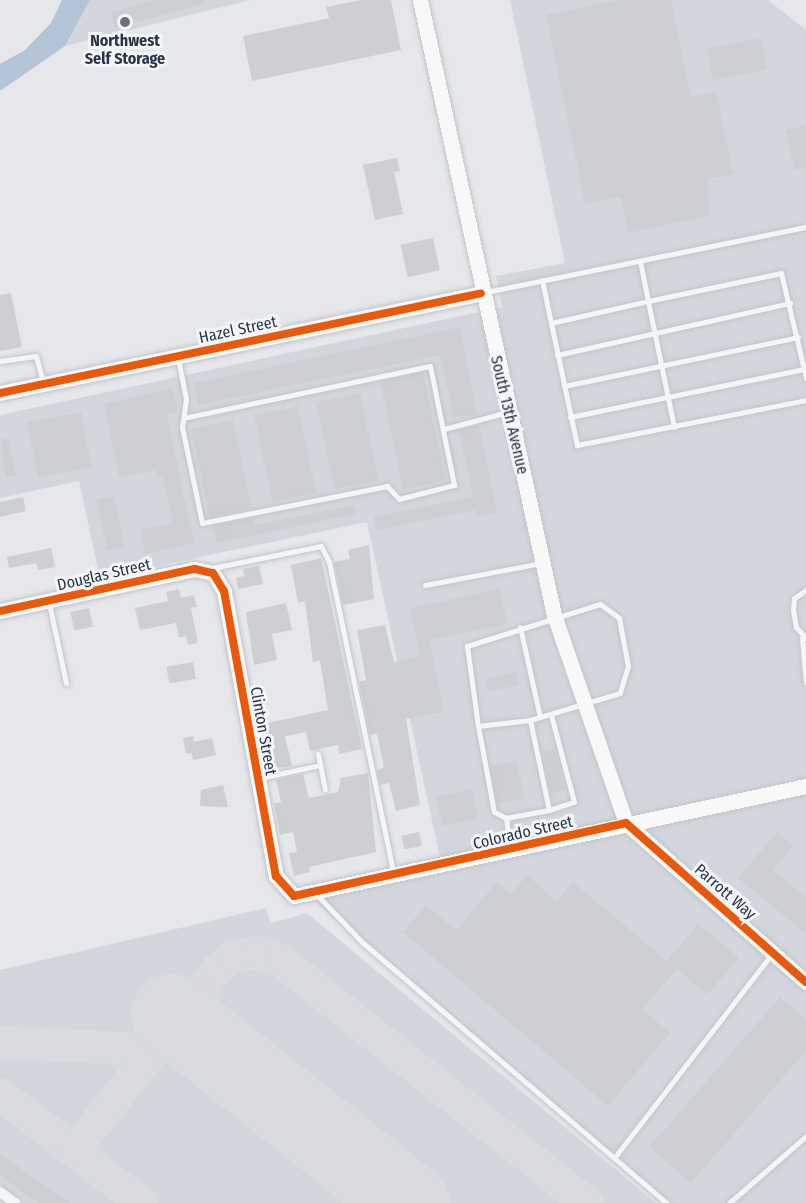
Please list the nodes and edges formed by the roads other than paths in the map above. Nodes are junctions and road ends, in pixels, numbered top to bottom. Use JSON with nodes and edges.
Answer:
{"nodes":[{"id":1,"x":420,"y":0,"type":"edge"},
{"id":2,"x":806,"y":227,"type":"edge"},
{"id":3,"x":640,"y":261,"type":"junction"},
{"id":4,"x":542,"y":280,"type":"junction"},
{"id":5,"x":481,"y":293,"type":"junction"},
{"id":6,"x":648,"y":301,"type":"junction"},
{"id":7,"x":790,"y":303,"type":"junction"},
{"id":8,"x":551,"y":323,"type":"junction"},
{"id":9,"x":654,"y":333,"type":"junction"},
{"id":10,"x":798,"y":337,"type":"junction"},
{"id":11,"x":557,"y":355,"type":"junction"},
{"id":12,"x":178,"y":356,"type":"junction"},
{"id":13,"x":0,"y":361,"type":"edge"},
{"id":14,"x":661,"y":365,"type":"junction"},
{"id":15,"x":804,"y":369,"type":"junction"},
{"id":16,"x":806,"y":378,"type":"edge"},
{"id":17,"x":44,"y":384,"type":"junction"},
{"id":18,"x":564,"y":386,"type":"junction"},
{"id":19,"x":0,"y":393,"type":"edge"},
{"id":20,"x":668,"y":398,"type":"junction"},
{"id":21,"x":806,"y":399,"type":"edge"},
{"id":22,"x":508,"y":412,"type":"junction"},
{"id":23,"x":187,"y":417,"type":"junction"},
{"id":24,"x":570,"y":417,"type":"junction"},
{"id":25,"x":674,"y":427,"type":"junction"},
{"id":26,"x":444,"y":429,"type":"junction"},
{"id":27,"x":542,"y":563,"type":"junction"},
{"id":28,"x":209,"y":571,"type":"junction"},
{"id":29,"x":425,"y":585,"type":"dead end"},
{"id":30,"x":806,"y":590,"type":"edge"},
{"id":31,"x":49,"y":601,"type":"junction"},
{"id":32,"x":0,"y":611,"type":"edge"},
{"id":33,"x":554,"y":615,"type":"junction"},
{"id":34,"x":520,"y":627,"type":"junction"},
{"id":35,"x":804,"y":638,"type":"edge"},
{"id":36,"x":66,"y":683,"type":"dead end"},
{"id":37,"x":806,"y":683,"type":"edge"},
{"id":38,"x":586,"y":708,"type":"junction"},
{"id":39,"x":552,"y":715,"type":"junction"},
{"id":40,"x":540,"y":717,"type":"junction"},
{"id":41,"x":530,"y":720,"type":"junction"},
{"id":42,"x":478,"y":726,"type":"junction"},
{"id":43,"x":318,"y":754,"type":"dead end"},
{"id":44,"x":320,"y":765,"type":"junction"},
{"id":45,"x":258,"y":778,"type":"junction"},
{"id":46,"x":806,"y":786,"type":"edge"},
{"id":47,"x":325,"y":789,"type":"dead end"},
{"id":48,"x":549,"y":810,"type":"junction"},
{"id":49,"x":506,"y":818,"type":"junction"},
{"id":50,"x":626,"y":823,"type":"junction"},
{"id":51,"x":510,"y":850,"type":"junction"},
{"id":52,"x":394,"y":877,"type":"junction"},
{"id":53,"x":288,"y":893,"type":"joint"},
{"id":54,"x":317,"y":895,"type":"junction"},
{"id":55,"x":773,"y":953,"type":"junction"},
{"id":56,"x":806,"y":982,"type":"edge"},
{"id":57,"x":806,"y":1136,"type":"edge"},
{"id":58,"x":614,"y":1158,"type":"junction"},
{"id":59,"x":0,"y":1192,"type":"edge"},
{"id":60,"x":15,"y":1203,"type":"edge"},
{"id":61,"x":666,"y":1203,"type":"edge"},
{"id":62,"x":729,"y":1203,"type":"edge"}],
"edges":[{"from":1,"to":5,"type":"street","name":"South 13th Avenue"},
{"from":2,"to":3,"type":"lane"},
{"from":3,"to":4,"type":"lane"},
{"from":3,"to":6,"type":"lane"},
{"from":4,"to":5,"type":"lane"},
{"from":4,"to":8,"type":"lane"},
{"from":5,"to":12,"type":"street","name":"Hazel Street"},
{"from":5,"to":22,"type":"street","name":"South 13th Avenue"},
{"from":6,"to":7,"type":"lane"},
{"from":6,"to":8,"type":"lane"},
{"from":6,"to":9,"type":"lane"},
{"from":7,"to":9,"type":"lane"},
{"from":7,"to":10,"type":"lane"},
{"from":8,"to":11,"type":"lane"},
{"from":9,"to":11,"type":"lane"},
{"from":9,"to":14,"type":"lane"},
{"from":10,"to":14,"type":"lane"},
{"from":10,"to":15,"type":"lane"},
{"from":11,"to":18,"type":"lane"},
{"from":12,"to":17,"type":"street","name":"Hazel Street"},
{"from":12,"to":23,"type":"lane"},
{"from":13,"to":17,"type":"lane"},
{"from":14,"to":18,"type":"lane"},
{"from":14,"to":20,"type":"lane"},
{"from":15,"to":16,"type":"lane"},
{"from":15,"to":20,"type":"lane"},
{"from":17,"to":19,"type":"street","name":"Hazel Street"},
{"from":18,"to":24,"type":"lane"},
{"from":20,"to":24,"type":"lane"},
{"from":20,"to":25,"type":"lane"},
{"from":21,"to":25,"type":"lane"},
{"from":22,"to":26,"type":"lane"},
{"from":22,"to":27,"type":"street","name":"South 13th Avenue"},
{"from":23,"to":26,"type":"lane"},
{"from":23,"to":26,"type":"lane"},
{"from":24,"to":25,"type":"lane"},
{"from":27,"to":29,"type":"lane"},
{"from":27,"to":33,"type":"street","name":"South 13th Avenue"},
{"from":28,"to":31,"type":"street","name":"Douglas Street"},
{"from":28,"to":45,"type":"street","name":"Clinton Street"},
{"from":28,"to":52,"type":"lane"},
{"from":30,"to":35,"type":"lane"},
{"from":31,"to":32,"type":"street","name":"Douglas Street"},
{"from":31,"to":36,"type":"lane"},
{"from":33,"to":34,"type":"lane"},
{"from":33,"to":38,"type":"street","name":"South 13th Avenue"},
{"from":33,"to":38,"type":"lane"},
{"from":34,"to":40,"type":"lane"},
{"from":34,"to":42,"type":"lane"},
{"from":35,"to":37,"type":"lane"},
{"from":38,"to":39,"type":"lane"},
{"from":38,"to":50,"type":"street","name":"South 13th Avenue"},
{"from":39,"to":40,"type":"lane"},
{"from":39,"to":48,"type":"lane"},
{"from":40,"to":41,"type":"lane"},
{"from":41,"to":42,"type":"lane"},
{"from":41,"to":48,"type":"lane"},
{"from":42,"to":49,"type":"lane"},
{"from":43,"to":44,"type":"lane"},
{"from":44,"to":45,"type":"lane"},
{"from":44,"to":47,"type":"lane"},
{"from":45,"to":53,"type":"street","name":"Clinton Street"},
{"from":46,"to":50,"type":"street","name":"Colorado Street"},
{"from":48,"to":49,"type":"lane"},
{"from":49,"to":51,"type":"lane"},
{"from":50,"to":51,"type":"street","name":"Colorado Street"},
{"from":50,"to":55,"type":"street","name":"Parrott Way"},
{"from":51,"to":52,"type":"street","name":"Colorado Street"},
{"from":52,"to":54,"type":"street","name":"Colorado Street"},
{"from":53,"to":54,"type":"street","name":"Colorado Street"},
{"from":54,"to":58,"type":"lane"},
{"from":55,"to":56,"type":"street","name":"Parrott Way"},
{"from":55,"to":58,"type":"lane"},
{"from":57,"to":62,"type":"lane"},
{"from":58,"to":61,"type":"lane"},
{"from":59,"to":60,"type":"street"}]}
